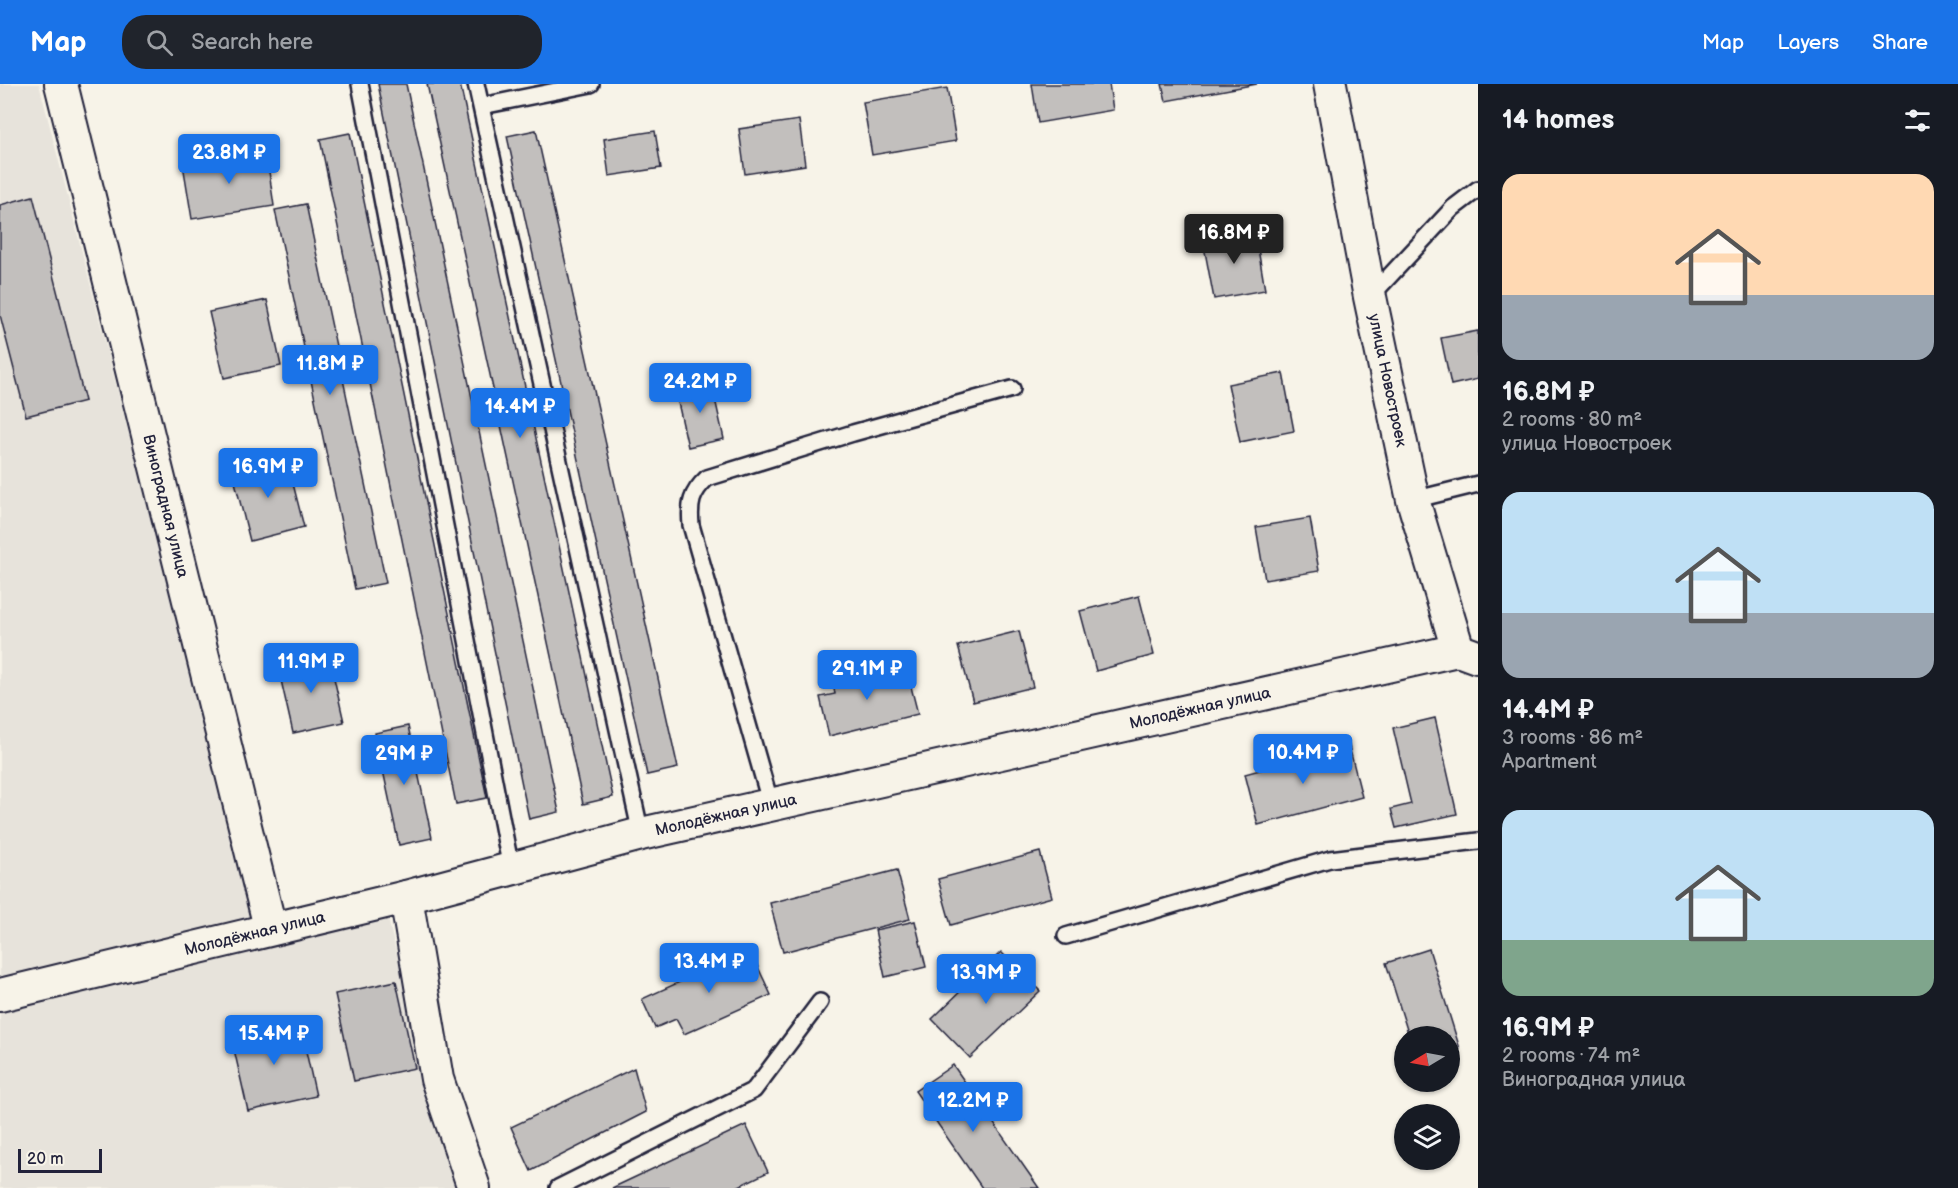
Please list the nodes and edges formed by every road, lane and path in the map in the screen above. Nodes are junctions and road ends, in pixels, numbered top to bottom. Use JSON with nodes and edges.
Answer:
{"nodes":[{"id":1,"x":60,"y":84,"type":"edge"},
{"id":2,"x":360,"y":84,"type":"edge"},
{"id":3,"x":477,"y":84,"type":"edge"},
{"id":4,"x":591,"y":84,"type":"edge"},
{"id":5,"x":1330,"y":84,"type":"edge"},
{"id":6,"x":482,"y":106,"type":"junction"},
{"id":7,"x":1478,"y":189,"type":"edge"},
{"id":8,"x":1370,"y":297,"type":"junction"},
{"id":9,"x":1012,"y":389,"type":"dead end"},
{"id":10,"x":1478,"y":484,"type":"edge"},
{"id":11,"x":1413,"y":500,"type":"junction"},
{"id":12,"x":1468,"y":654,"type":"edge"},
{"id":13,"x":771,"y":805,"type":"junction"},
{"id":14,"x":641,"y":834,"type":"junction"},
{"id":15,"x":1478,"y":841,"type":"edge"},
{"id":16,"x":511,"y":869,"type":"junction"},
{"id":17,"x":406,"y":897,"type":"junction"},
{"id":18,"x":270,"y":927,"type":"junction"},
{"id":19,"x":1066,"y":936,"type":"dead end"},
{"id":20,"x":0,"y":995,"type":"edge"},
{"id":21,"x":820,"y":1002,"type":"dead end"},
{"id":22,"x":474,"y":1188,"type":"edge"},
{"id":23,"x":558,"y":1188,"type":"edge"}],
"edges":[{"from":1,"to":18,"type":"street","name":"Виноградная улица"},
{"from":2,"to":16,"type":"lane"},
{"from":3,"to":6,"type":"lane"},
{"from":4,"to":6,"type":"lane"},
{"from":5,"to":8,"type":"street","name":"улица Новостроек"},
{"from":6,"to":14,"type":"lane"},
{"from":7,"to":8,"type":"lane"},
{"from":8,"to":11,"type":"street","name":"улица Новостроек"},
{"from":9,"to":13,"type":"lane"},
{"from":10,"to":11,"type":"lane"},
{"from":11,"to":12,"type":"street","name":"улица Новостроек"},
{"from":12,"to":13,"type":"street","name":"Молодёжная улица"},
{"from":13,"to":14,"type":"street","name":"Молодёжная улица"},
{"from":14,"to":16,"type":"street","name":"Молодёжная улица"},
{"from":15,"to":19,"type":"lane"},
{"from":16,"to":17,"type":"street","name":"Молодёжная улица"},
{"from":17,"to":18,"type":"street","name":"Молодёжная улица"},
{"from":17,"to":22,"type":"street"},
{"from":18,"to":20,"type":"street","name":"Молодёжная улица"},
{"from":21,"to":23,"type":"lane"}]}
